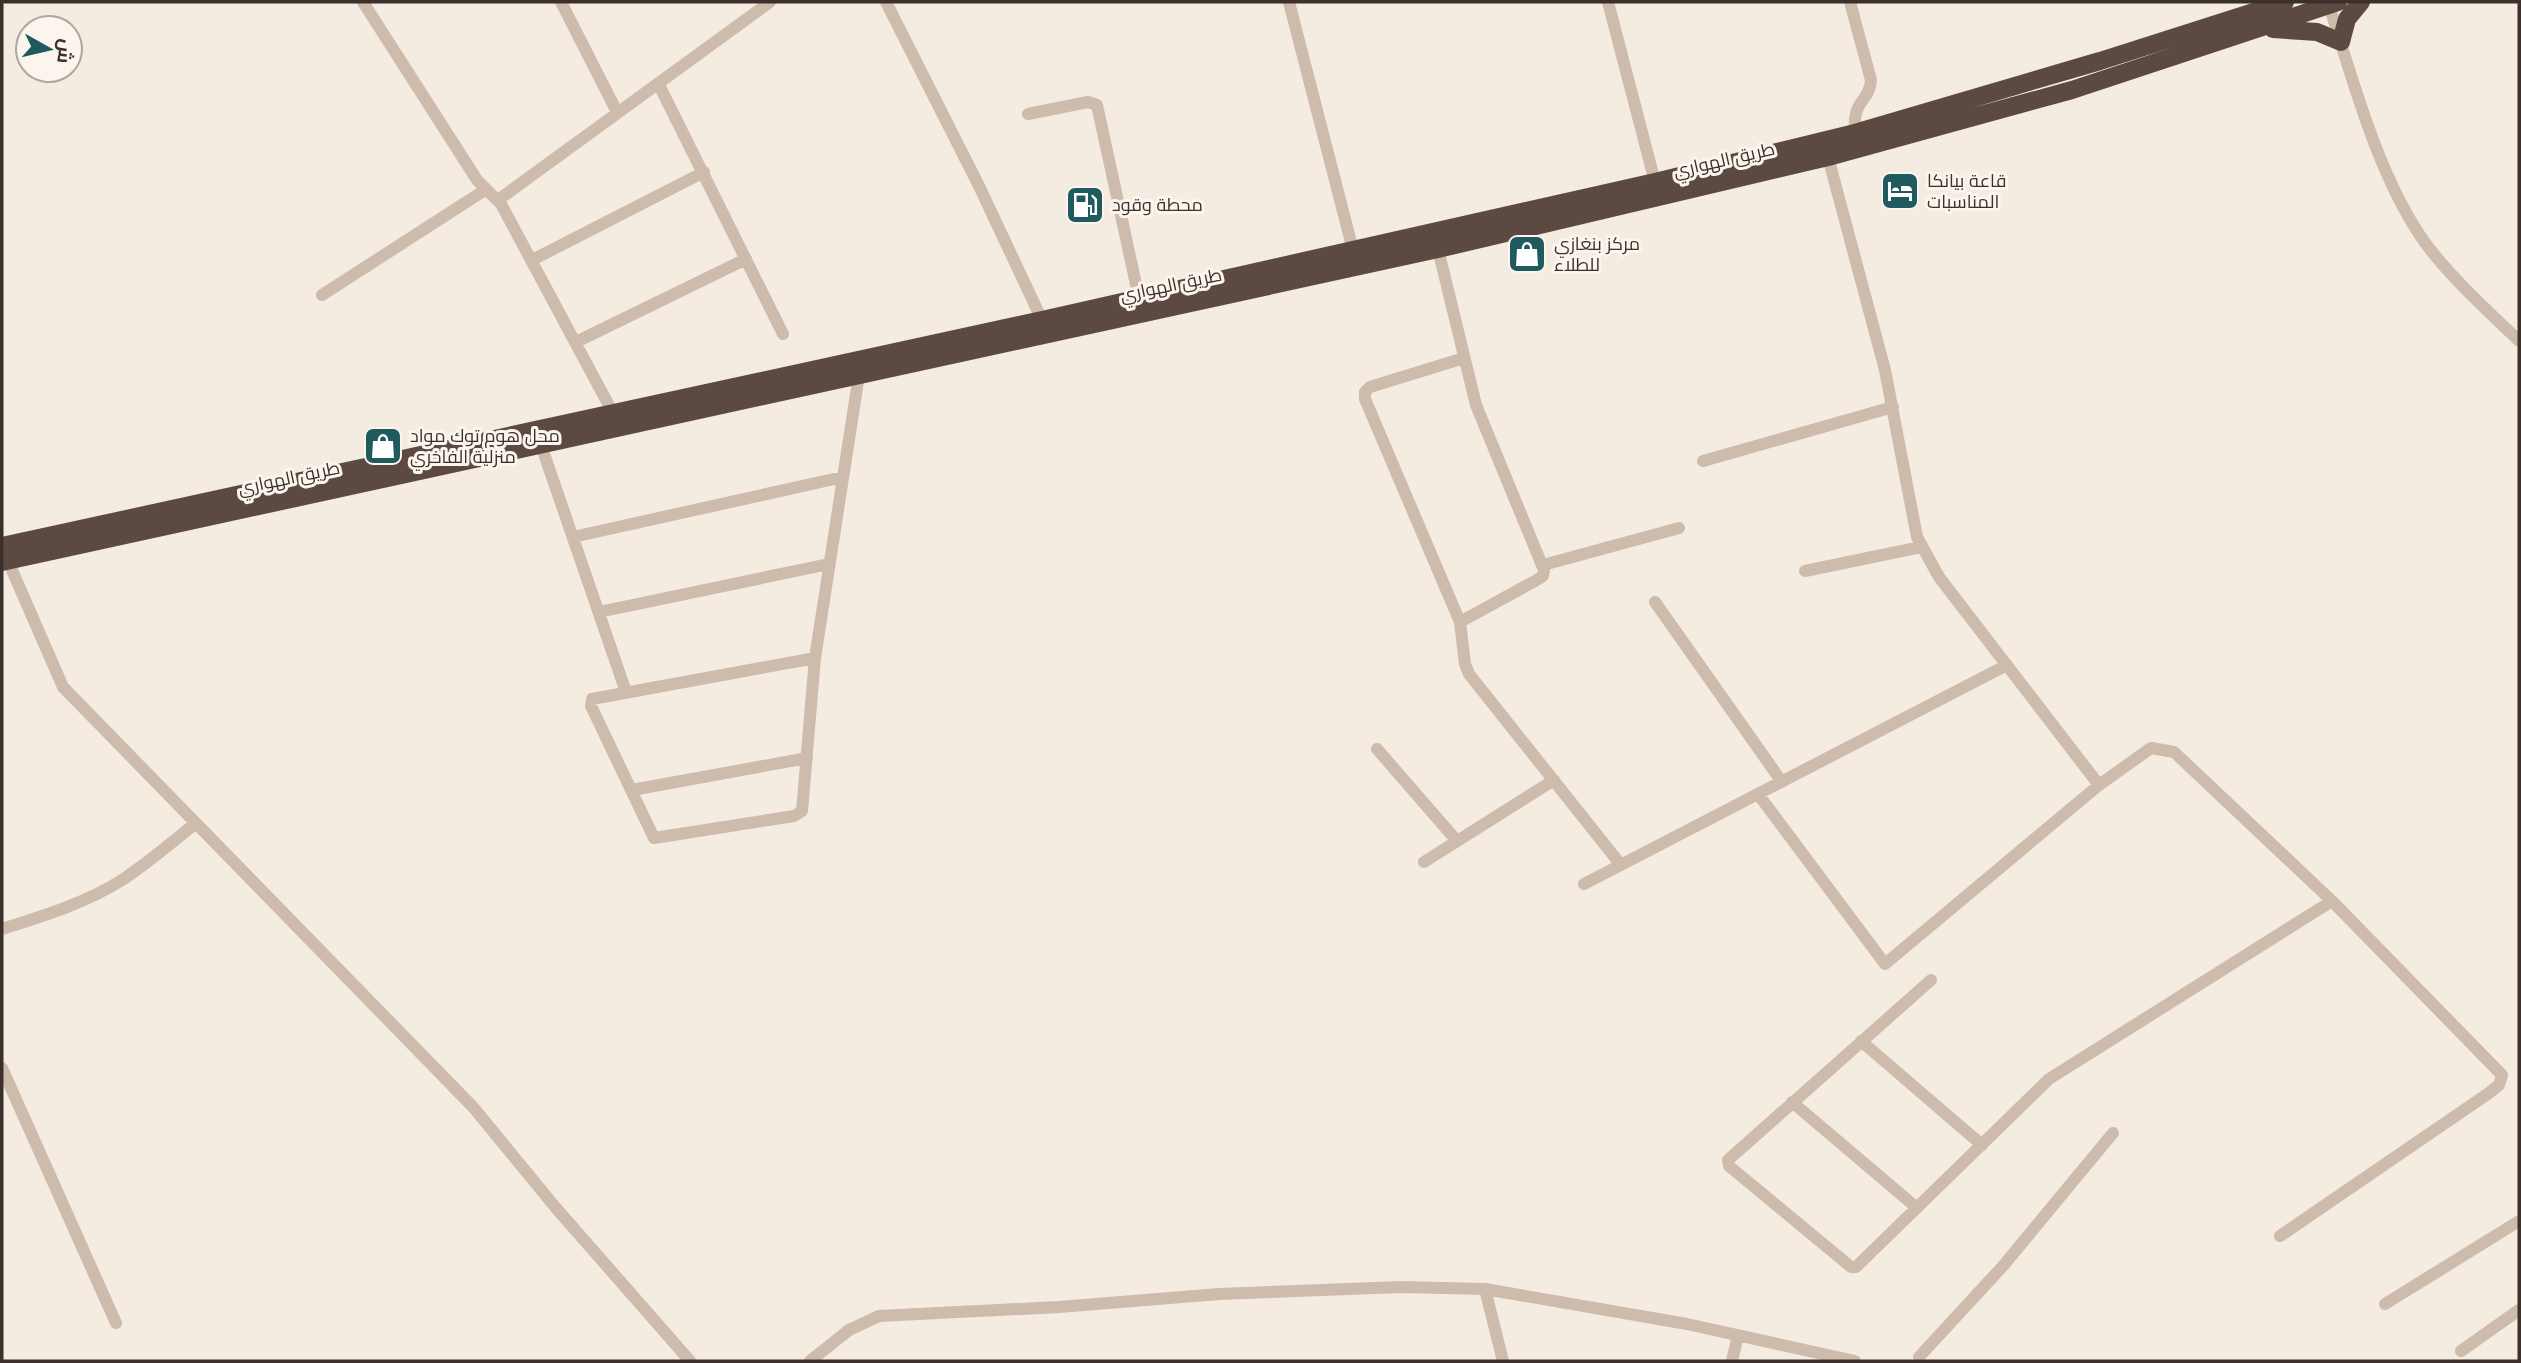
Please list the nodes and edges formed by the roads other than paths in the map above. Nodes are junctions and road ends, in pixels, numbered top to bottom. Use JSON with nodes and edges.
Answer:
{"nodes":[{"id":1,"x":363,"y":2,"type":"edge"},
{"id":2,"x":561,"y":2,"type":"edge"},
{"id":3,"x":770,"y":2,"type":"edge"},
{"id":4,"x":886,"y":2,"type":"edge"},
{"id":5,"x":1289,"y":2,"type":"edge"},
{"id":6,"x":1608,"y":2,"type":"edge"},
{"id":7,"x":1850,"y":2,"type":"edge"},
{"id":8,"x":2285,"y":2,"type":"edge"},
{"id":9,"x":2361,"y":2,"type":"edge"},
{"id":10,"x":2333,"y":3,"type":"edge"},
{"id":11,"x":2259,"y":29,"type":"junction"},
{"id":12,"x":2340,"y":42,"type":"junction"},
{"id":13,"x":658,"y":83,"type":"junction"},
{"id":14,"x":617,"y":112,"type":"junction"},
{"id":15,"x":1028,"y":114,"type":"dead end"},
{"id":16,"x":1909,"y":125,"type":"junction"},
{"id":17,"x":1855,"y":134,"type":"junction"},
{"id":18,"x":1828,"y":157,"type":"junction"},
{"id":19,"x":704,"y":172,"type":"junction"},
{"id":20,"x":1655,"y":182,"type":"junction"},
{"id":21,"x":485,"y":190,"type":"junction"},
{"id":22,"x":498,"y":200,"type":"junction"},
{"id":23,"x":1438,"y":249,"type":"junction"},
{"id":24,"x":1353,"y":250,"type":"junction"},
{"id":25,"x":746,"y":259,"type":"junction"},
{"id":26,"x":532,"y":260,"type":"junction"},
{"id":27,"x":322,"y":295,"type":"dead end"},
{"id":28,"x":1139,"y":298,"type":"junction"},
{"id":29,"x":1042,"y":320,"type":"junction"},
{"id":30,"x":783,"y":334,"type":"dead end"},
{"id":31,"x":2519,"y":341,"type":"edge"},
{"id":32,"x":576,"y":342,"type":"junction"},
{"id":33,"x":1464,"y":358,"type":"junction"},
{"id":34,"x":859,"y":375,"type":"junction"},
{"id":35,"x":1893,"y":407,"type":"junction"},
{"id":36,"x":612,"y":413,"type":"junction"},
{"id":37,"x":541,"y":445,"type":"junction"},
{"id":38,"x":1703,"y":461,"type":"dead end"},
{"id":39,"x":394,"y":468,"type":"junction"},
{"id":40,"x":843,"y":477,"type":"junction"},
{"id":41,"x":1679,"y":528,"type":"dead end"},
{"id":42,"x":573,"y":537,"type":"junction"},
{"id":43,"x":1921,"y":547,"type":"junction"},
{"id":44,"x":4,"y":556,"type":"edge"},
{"id":45,"x":830,"y":564,"type":"junction"},
{"id":46,"x":1543,"y":565,"type":"junction"},
{"id":47,"x":1805,"y":571,"type":"dead end"},
{"id":48,"x":1655,"y":602,"type":"dead end"},
{"id":49,"x":599,"y":612,"type":"junction"},
{"id":50,"x":1461,"y":622,"type":"junction"},
{"id":51,"x":815,"y":659,"type":"junction"},
{"id":52,"x":2007,"y":665,"type":"junction"},
{"id":53,"x":626,"y":692,"type":"junction"},
{"id":54,"x":1377,"y":749,"type":"dead end"},
{"id":55,"x":807,"y":758,"type":"junction"},
{"id":56,"x":1554,"y":780,"type":"junction"},
{"id":57,"x":1782,"y":782,"type":"junction"},
{"id":58,"x":2099,"y":785,"type":"junction"},
{"id":59,"x":632,"y":790,"type":"junction"},
{"id":60,"x":1758,"y":794,"type":"junction"},
{"id":61,"x":196,"y":823,"type":"junction"},
{"id":62,"x":1457,"y":841,"type":"junction"},
{"id":63,"x":1424,"y":862,"type":"dead end"},
{"id":64,"x":1621,"y":865,"type":"junction"},
{"id":65,"x":1584,"y":884,"type":"dead end"},
{"id":66,"x":2332,"y":901,"type":"junction"},
{"id":67,"x":2,"y":929,"type":"edge"},
{"id":68,"x":1931,"y":980,"type":"dead end"},
{"id":69,"x":1861,"y":1041,"type":"junction"},
{"id":70,"x":2,"y":1068,"type":"edge"},
{"id":71,"x":1792,"y":1102,"type":"junction"},
{"id":72,"x":2113,"y":1133,"type":"dead end"},
{"id":73,"x":1982,"y":1144,"type":"junction"},
{"id":74,"x":1917,"y":1208,"type":"junction"},
{"id":75,"x":2519,"y":1221,"type":"edge"},
{"id":76,"x":2280,"y":1236,"type":"dead end"},
{"id":77,"x":1485,"y":1289,"type":"junction"},
{"id":78,"x":2385,"y":1304,"type":"dead end"},
{"id":79,"x":2519,"y":1310,"type":"edge"},
{"id":80,"x":116,"y":1323,"type":"dead end"},
{"id":81,"x":1738,"y":1335,"type":"junction"},
{"id":82,"x":2461,"y":1351,"type":"dead end"},
{"id":83,"x":1919,"y":1357,"type":"dead end"},
{"id":84,"x":690,"y":1361,"type":"edge"},
{"id":85,"x":810,"y":1361,"type":"edge"},
{"id":86,"x":1503,"y":1361,"type":"edge"},
{"id":87,"x":1732,"y":1361,"type":"edge"},
{"id":88,"x":1855,"y":1361,"type":"edge"}],
"edges":[{"from":1,"to":21,"type":"street"},
{"from":2,"to":14,"type":"street"},
{"from":3,"to":13,"type":"street"},
{"from":4,"to":29,"type":"street"},
{"from":5,"to":24,"type":"street"},
{"from":6,"to":20,"type":"street"},
{"from":7,"to":17,"type":"street"},
{"from":8,"to":16,"type":"highway","name":"طريق الهواري"},
{"from":9,"to":12,"type":"highway"},
{"from":10,"to":11,"type":"highway","name":"طريق الهواري"},
{"from":10,"to":12,"type":"street"},
{"from":11,"to":12,"type":"highway"},
{"from":11,"to":16,"type":"highway","name":"طريق الهواري"},
{"from":12,"to":31,"type":"street"},
{"from":13,"to":14,"type":"street"},
{"from":13,"to":19,"type":"street"},
{"from":14,"to":22,"type":"street"},
{"from":15,"to":28,"type":"street"},
{"from":16,"to":17,"type":"highway","name":"طريق الهواري"},
{"from":16,"to":18,"type":"highway","name":"طريق الهواري"},
{"from":17,"to":20,"type":"highway","name":"طريق الهواري"},
{"from":18,"to":23,"type":"highway","name":"طريق الهواري"},
{"from":18,"to":35,"type":"street"},
{"from":19,"to":25,"type":"street"},
{"from":19,"to":26,"type":"street"},
{"from":20,"to":24,"type":"highway","name":"طريق الهواري"},
{"from":21,"to":22,"type":"street"},
{"from":21,"to":27,"type":"street"},
{"from":22,"to":26,"type":"street"},
{"from":23,"to":33,"type":"street"},
{"from":23,"to":34,"type":"highway","name":"طريق الهواري"},
{"from":24,"to":28,"type":"highway","name":"طريق الهواري"},
{"from":25,"to":30,"type":"street"},
{"from":25,"to":32,"type":"street"},
{"from":26,"to":32,"type":"street"},
{"from":28,"to":29,"type":"highway","name":"طريق الهواري"},
{"from":29,"to":36,"type":"highway","name":"طريق الهواري"},
{"from":32,"to":36,"type":"street"},
{"from":33,"to":46,"type":"street"},
{"from":33,"to":50,"type":"street"},
{"from":34,"to":37,"type":"highway","name":"طريق الهواري"},
{"from":34,"to":40,"type":"street"},
{"from":35,"to":38,"type":"street"},
{"from":35,"to":43,"type":"street"},
{"from":36,"to":39,"type":"highway","name":"طريق الهواري"},
{"from":37,"to":39,"type":"highway","name":"طريق الهواري"},
{"from":37,"to":42,"type":"street"},
{"from":39,"to":44,"type":"highway","name":"طريق الهواري"},
{"from":40,"to":42,"type":"street"},
{"from":40,"to":45,"type":"street"},
{"from":41,"to":46,"type":"street"},
{"from":42,"to":49,"type":"street"},
{"from":43,"to":47,"type":"street"},
{"from":43,"to":52,"type":"street"},
{"from":44,"to":61,"type":"street"},
{"from":45,"to":49,"type":"street"},
{"from":45,"to":51,"type":"street"},
{"from":46,"to":50,"type":"street"},
{"from":48,"to":57,"type":"street"},
{"from":49,"to":53,"type":"street"},
{"from":50,"to":56,"type":"street"},
{"from":51,"to":53,"type":"street"},
{"from":51,"to":55,"type":"street"},
{"from":52,"to":57,"type":"street"},
{"from":52,"to":58,"type":"street"},
{"from":53,"to":59,"type":"street"},
{"from":54,"to":62,"type":"street"},
{"from":55,"to":59,"type":"street"},
{"from":55,"to":59,"type":"street"},
{"from":56,"to":62,"type":"street"},
{"from":56,"to":64,"type":"street"},
{"from":57,"to":60,"type":"street"},
{"from":58,"to":60,"type":"street"},
{"from":58,"to":66,"type":"street"},
{"from":60,"to":64,"type":"street"},
{"from":61,"to":67,"type":"street"},
{"from":61,"to":84,"type":"street"},
{"from":62,"to":63,"type":"street"},
{"from":64,"to":65,"type":"street"},
{"from":66,"to":73,"type":"street"},
{"from":66,"to":76,"type":"street"},
{"from":68,"to":69,"type":"street"},
{"from":69,"to":71,"type":"street"},
{"from":69,"to":73,"type":"street"},
{"from":70,"to":80,"type":"street"},
{"from":71,"to":74,"type":"street"},
{"from":71,"to":74,"type":"street"},
{"from":72,"to":83,"type":"street"},
{"from":73,"to":74,"type":"street"},
{"from":75,"to":78,"type":"street"},
{"from":77,"to":81,"type":"street"},
{"from":77,"to":85,"type":"street"},
{"from":77,"to":86,"type":"street"},
{"from":79,"to":82,"type":"street"},
{"from":81,"to":87,"type":"street"},
{"from":81,"to":88,"type":"street"}]}
